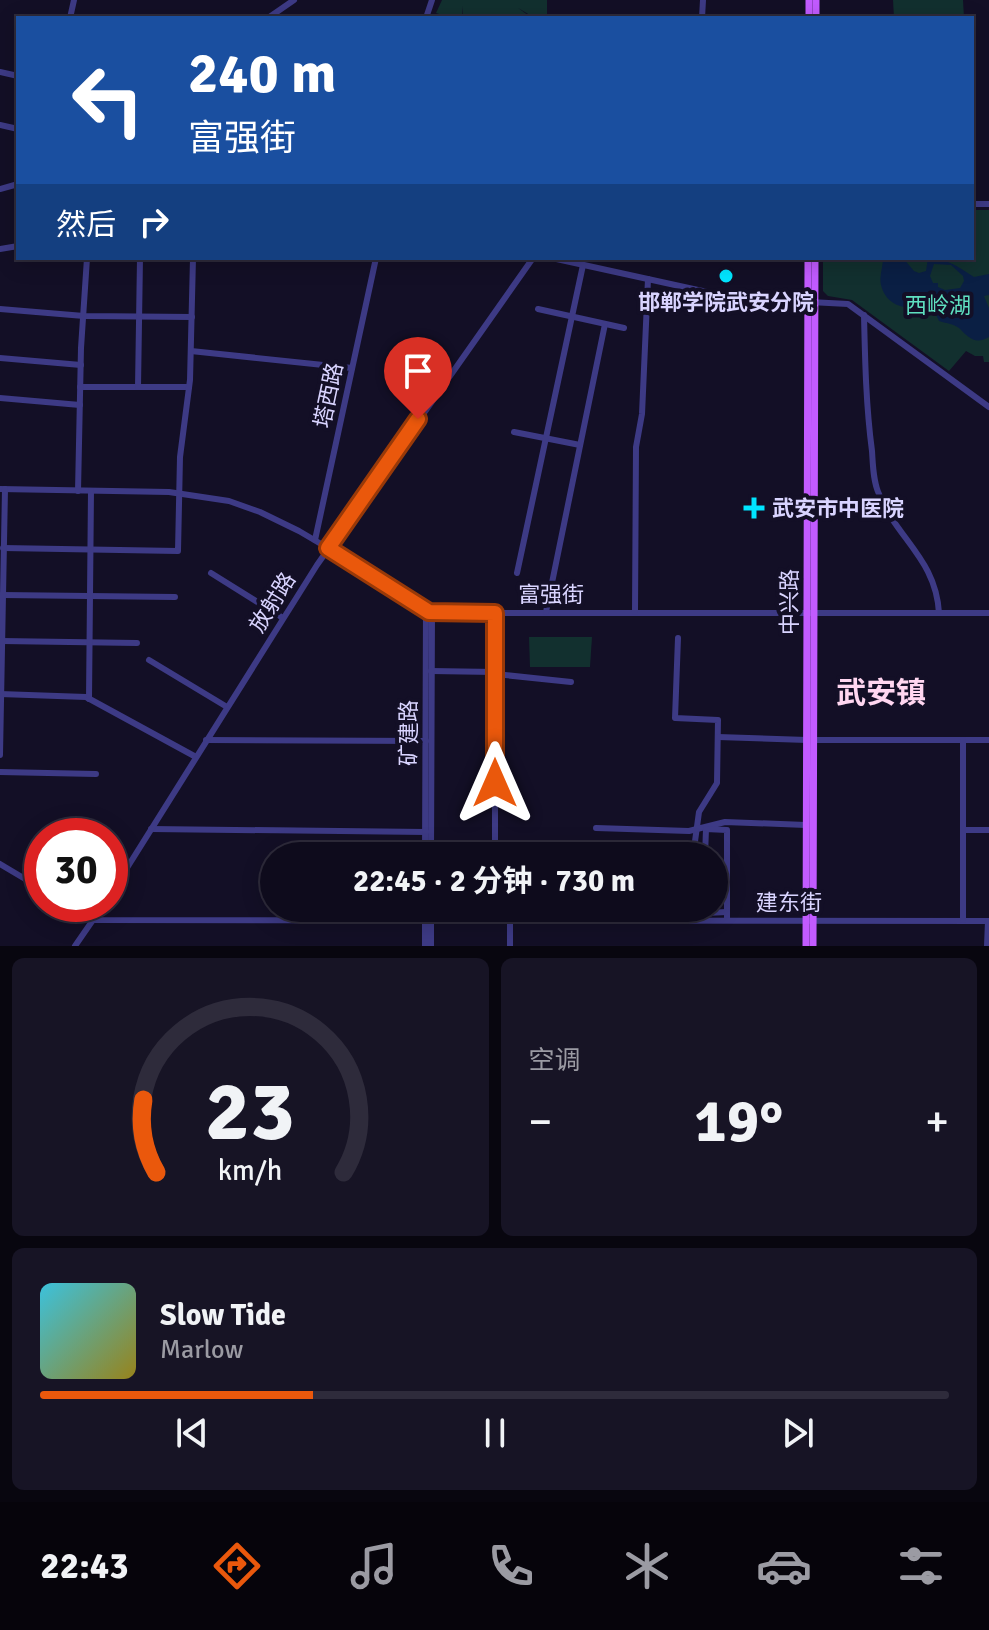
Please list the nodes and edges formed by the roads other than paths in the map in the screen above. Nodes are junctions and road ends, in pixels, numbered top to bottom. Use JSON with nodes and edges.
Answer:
{"nodes":[{"id":1,"x":294,"y":0,"type":"edge"},
{"id":2,"x":271,"y":16,"type":"edge"},
{"id":3,"x":87,"y":260,"type":"edge"},
{"id":4,"x":140,"y":260,"type":"edge"},
{"id":5,"x":193,"y":260,"type":"edge"},
{"id":6,"x":376,"y":260,"type":"edge"},
{"id":7,"x":532,"y":260,"type":"edge"},
{"id":8,"x":561,"y":260,"type":"edge"},
{"id":9,"x":808,"y":260,"type":"edge"},
{"id":10,"x":815,"y":260,"type":"edge"},
{"id":11,"x":583,"y":265,"type":"junction"},
{"id":12,"x":648,"y":279,"type":"junction"},
{"id":13,"x":811,"y":302,"type":"junction"},
{"id":14,"x":0,"y":309,"type":"edge"},
{"id":15,"x":538,"y":309,"type":"dead end"},
{"id":16,"x":864,"y":314,"type":"junction"},
{"id":17,"x":84,"y":316,"type":"junction"},
{"id":18,"x":139,"y":317,"type":"junction"},
{"id":19,"x":192,"y":317,"type":"junction"},
{"id":20,"x":572,"y":317,"type":"junction"},
{"id":21,"x":605,"y":324,"type":"junction"},
{"id":22,"x":624,"y":328,"type":"dead end"},
{"id":23,"x":191,"y":351,"type":"junction"},
{"id":24,"x":0,"y":358,"type":"edge"},
{"id":25,"x":81,"y":365,"type":"junction"},
{"id":26,"x":352,"y":368,"type":"junction"},
{"id":27,"x":80,"y":387,"type":"junction"},
{"id":28,"x":138,"y":387,"type":"junction"},
{"id":29,"x":189,"y":387,"type":"junction"},
{"id":30,"x":0,"y":398,"type":"edge"},
{"id":31,"x":80,"y":405,"type":"junction"},
{"id":32,"x":989,"y":407,"type":"edge"},
{"id":33,"x":514,"y":432,"type":"dead end"},
{"id":34,"x":546,"y":438,"type":"junction"},
{"id":35,"x":580,"y":445,"type":"junction"},
{"id":36,"x":2,"y":489,"type":"edge"},
{"id":37,"x":78,"y":491,"type":"junction"},
{"id":38,"x":91,"y":491,"type":"junction"},
{"id":39,"x":179,"y":493,"type":"junction"},
{"id":40,"x":315,"y":540,"type":"junction"},
{"id":41,"x":3,"y":548,"type":"junction"},
{"id":42,"x":328,"y":548,"type":"junction"},
{"id":43,"x":91,"y":550,"type":"junction"},
{"id":44,"x":211,"y":573,"type":"dead end"},
{"id":45,"x":517,"y":573,"type":"dead end"},
{"id":46,"x":2,"y":595,"type":"junction"},
{"id":47,"x":90,"y":595,"type":"junction"},
{"id":48,"x":175,"y":597,"type":"dead end"},
{"id":49,"x":429,"y":611,"type":"junction"},
{"id":50,"x":546,"y":612,"type":"junction"},
{"id":51,"x":635,"y":612,"type":"junction"},
{"id":52,"x":811,"y":612,"type":"junction"},
{"id":53,"x":495,"y":613,"type":"junction"},
{"id":54,"x":939,"y":613,"type":"junction"},
{"id":55,"x":989,"y":613,"type":"edge"},
{"id":56,"x":283,"y":618,"type":"junction"},
{"id":57,"x":678,"y":638,"type":"dead end"},
{"id":58,"x":2,"y":641,"type":"edge"},
{"id":59,"x":90,"y":642,"type":"junction"},
{"id":60,"x":137,"y":643,"type":"dead end"},
{"id":61,"x":149,"y":660,"type":"dead end"},
{"id":62,"x":431,"y":671,"type":"junction"},
{"id":63,"x":495,"y":673,"type":"junction"},
{"id":64,"x":571,"y":682,"type":"dead end"},
{"id":65,"x":0,"y":694,"type":"edge"},
{"id":66,"x":89,"y":699,"type":"junction"},
{"id":67,"x":227,"y":707,"type":"junction"},
{"id":68,"x":718,"y":737,"type":"junction"},
{"id":69,"x":206,"y":740,"type":"junction"},
{"id":70,"x":810,"y":740,"type":"junction"},
{"id":71,"x":963,"y":740,"type":"junction"},
{"id":72,"x":989,"y":740,"type":"edge"},
{"id":73,"x":426,"y":741,"type":"junction"},
{"id":74,"x":0,"y":745,"type":"edge"},
{"id":75,"x":0,"y":755,"type":"edge"},
{"id":76,"x":196,"y":757,"type":"junction"},
{"id":77,"x":0,"y":772,"type":"edge"},
{"id":78,"x":96,"y":774,"type":"dead end"},
{"id":79,"x":806,"y":825,"type":"junction"},
{"id":80,"x":596,"y":828,"type":"dead end"},
{"id":81,"x":151,"y":829,"type":"junction"},
{"id":82,"x":696,"y":829,"type":"junction"},
{"id":83,"x":963,"y":830,"type":"junction"},
{"id":84,"x":989,"y":830,"type":"edge"},
{"id":85,"x":426,"y":832,"type":"junction"},
{"id":86,"x":427,"y":842,"type":"edge"},
{"id":87,"x":428,"y":842,"type":"edge"},
{"id":88,"x":495,"y":842,"type":"edge"},
{"id":89,"x":695,"y":842,"type":"edge"},
{"id":90,"x":706,"y":842,"type":"edge"},
{"id":91,"x":727,"y":842,"type":"edge"},
{"id":92,"x":0,"y":864,"type":"edge"},
{"id":93,"x":128,"y":866,"type":"edge"},
{"id":94,"x":24,"y":878,"type":"edge"},
{"id":95,"x":728,"y":916,"type":"edge"},
{"id":96,"x":128,"y":920,"type":"edge"},
{"id":97,"x":260,"y":920,"type":"edge"},
{"id":98,"x":810,"y":920,"type":"junction"},
{"id":99,"x":963,"y":920,"type":"junction"},
{"id":100,"x":988,"y":921,"type":"edge"},
{"id":101,"x":92,"y":922,"type":"edge"},
{"id":102,"x":428,"y":922,"type":"edge"},
{"id":103,"x":510,"y":922,"type":"edge"},
{"id":104,"x":75,"y":946,"type":"edge"},
{"id":105,"x":428,"y":946,"type":"edge"},
{"id":106,"x":510,"y":946,"type":"edge"},
{"id":107,"x":806,"y":946,"type":"edge"},
{"id":108,"x":813,"y":946,"type":"edge"},
{"id":109,"x":987,"y":946,"type":"edge"}],
"edges":[{"from":1,"to":2,"type":"street"},
{"from":3,"to":17,"type":"street"},
{"from":4,"to":18,"type":"street"},
{"from":5,"to":19,"type":"street"},
{"from":6,"to":26,"type":"street","name":"塔西路"},
{"from":7,"to":42,"type":"street","name":"放射路"},
{"from":8,"to":11,"type":"street"},
{"from":9,"to":13,"type":"main road","name":"中兴路"},
{"from":10,"to":13,"type":"main road","name":"中兴路"},
{"from":11,"to":12,"type":"street"},
{"from":11,"to":20,"type":"street"},
{"from":12,"to":13,"type":"street"},
{"from":12,"to":51,"type":"street"},
{"from":13,"to":16,"type":"street"},
{"from":13,"to":52,"type":"main road","name":"中兴路"},
{"from":14,"to":17,"type":"street"},
{"from":15,"to":20,"type":"street"},
{"from":16,"to":32,"type":"street"},
{"from":16,"to":54,"type":"street"},
{"from":17,"to":18,"type":"street"},
{"from":17,"to":25,"type":"street"},
{"from":18,"to":19,"type":"street"},
{"from":18,"to":28,"type":"street"},
{"from":19,"to":23,"type":"street"},
{"from":20,"to":21,"type":"street"},
{"from":20,"to":34,"type":"street"},
{"from":21,"to":22,"type":"street"},
{"from":21,"to":35,"type":"street"},
{"from":23,"to":26,"type":"street"},
{"from":23,"to":29,"type":"street"},
{"from":24,"to":25,"type":"street"},
{"from":25,"to":27,"type":"street"},
{"from":26,"to":40,"type":"street","name":"塔西路"},
{"from":27,"to":28,"type":"street"},
{"from":27,"to":31,"type":"street"},
{"from":28,"to":29,"type":"street"},
{"from":29,"to":39,"type":"street"},
{"from":30,"to":31,"type":"street"},
{"from":31,"to":37,"type":"street"},
{"from":33,"to":34,"type":"street"},
{"from":34,"to":35,"type":"street"},
{"from":34,"to":45,"type":"street"},
{"from":35,"to":50,"type":"street"},
{"from":36,"to":37,"type":"street"},
{"from":36,"to":41,"type":"street"},
{"from":37,"to":38,"type":"street"},
{"from":38,"to":39,"type":"street"},
{"from":38,"to":43,"type":"street"},
{"from":39,"to":40,"type":"street"},
{"from":39,"to":43,"type":"street"},
{"from":40,"to":42,"type":"street"},
{"from":41,"to":43,"type":"street"},
{"from":41,"to":46,"type":"street"},
{"from":42,"to":49,"type":"street"},
{"from":42,"to":56,"type":"street","name":"放射路"},
{"from":43,"to":47,"type":"street"},
{"from":44,"to":56,"type":"street"},
{"from":46,"to":47,"type":"street"},
{"from":46,"to":58,"type":"street"},
{"from":47,"to":48,"type":"street"},
{"from":47,"to":59,"type":"street"},
{"from":49,"to":53,"type":"street","name":"富强街"},
{"from":49,"to":62,"type":"street","name":"矿建路"},
{"from":49,"to":73,"type":"street","name":"矿建路"},
{"from":50,"to":51,"type":"street","name":"富强街"},
{"from":50,"to":53,"type":"street","name":"富强街"},
{"from":51,"to":52,"type":"street","name":"富强街"},
{"from":52,"to":54,"type":"street","name":"富强街"},
{"from":52,"to":70,"type":"main road","name":"中兴路"},
{"from":53,"to":63,"type":"street"},
{"from":54,"to":55,"type":"street","name":"富强街"},
{"from":56,"to":67,"type":"street","name":"放射路"},
{"from":57,"to":68,"type":"street"},
{"from":58,"to":59,"type":"street"},
{"from":58,"to":65,"type":"street"},
{"from":59,"to":60,"type":"street"},
{"from":59,"to":66,"type":"street"},
{"from":61,"to":67,"type":"street"},
{"from":62,"to":63,"type":"street"},
{"from":62,"to":87,"type":"street","name":"矿建路"},
{"from":63,"to":64,"type":"street"},
{"from":63,"to":88,"type":"street"},
{"from":65,"to":66,"type":"street"},
{"from":65,"to":74,"type":"street"},
{"from":66,"to":76,"type":"street"},
{"from":67,"to":69,"type":"street","name":"放射路"},
{"from":68,"to":70,"type":"street"},
{"from":68,"to":82,"type":"street"},
{"from":69,"to":73,"type":"street"},
{"from":69,"to":76,"type":"street","name":"放射路"},
{"from":70,"to":71,"type":"street"},
{"from":70,"to":79,"type":"main road","name":"中兴路"},
{"from":70,"to":98,"type":"main road","name":"中兴路"},
{"from":71,"to":72,"type":"street"},
{"from":71,"to":83,"type":"street"},
{"from":73,"to":85,"type":"street","name":"矿建路"},
{"from":74,"to":75,"type":"street"},
{"from":76,"to":81,"type":"street","name":"放射路"},
{"from":77,"to":78,"type":"street"},
{"from":79,"to":82,"type":"street"},
{"from":79,"to":98,"type":"main road","name":"中兴路"},
{"from":80,"to":82,"type":"street"},
{"from":81,"to":85,"type":"street"},
{"from":81,"to":93,"type":"street","name":"放射路"},
{"from":82,"to":89,"type":"street"},
{"from":83,"to":84,"type":"street"},
{"from":83,"to":99,"type":"street"},
{"from":85,"to":86,"type":"street","name":"矿建路"},
{"from":90,"to":91,"type":"street"},
{"from":92,"to":94,"type":"street"},
{"from":95,"to":98,"type":"street","name":"建东街"},
{"from":96,"to":97,"type":"street","name":"建东街"},
{"from":98,"to":99,"type":"street","name":"建东街"},
{"from":98,"to":107,"type":"main road","name":"中兴路"},
{"from":98,"to":108,"type":"main road","name":"中兴路"},
{"from":99,"to":100,"type":"street","name":"建东街"},
{"from":100,"to":109,"type":"street"},
{"from":101,"to":104,"type":"street"},
{"from":102,"to":105,"type":"street"},
{"from":103,"to":106,"type":"street"}]}
